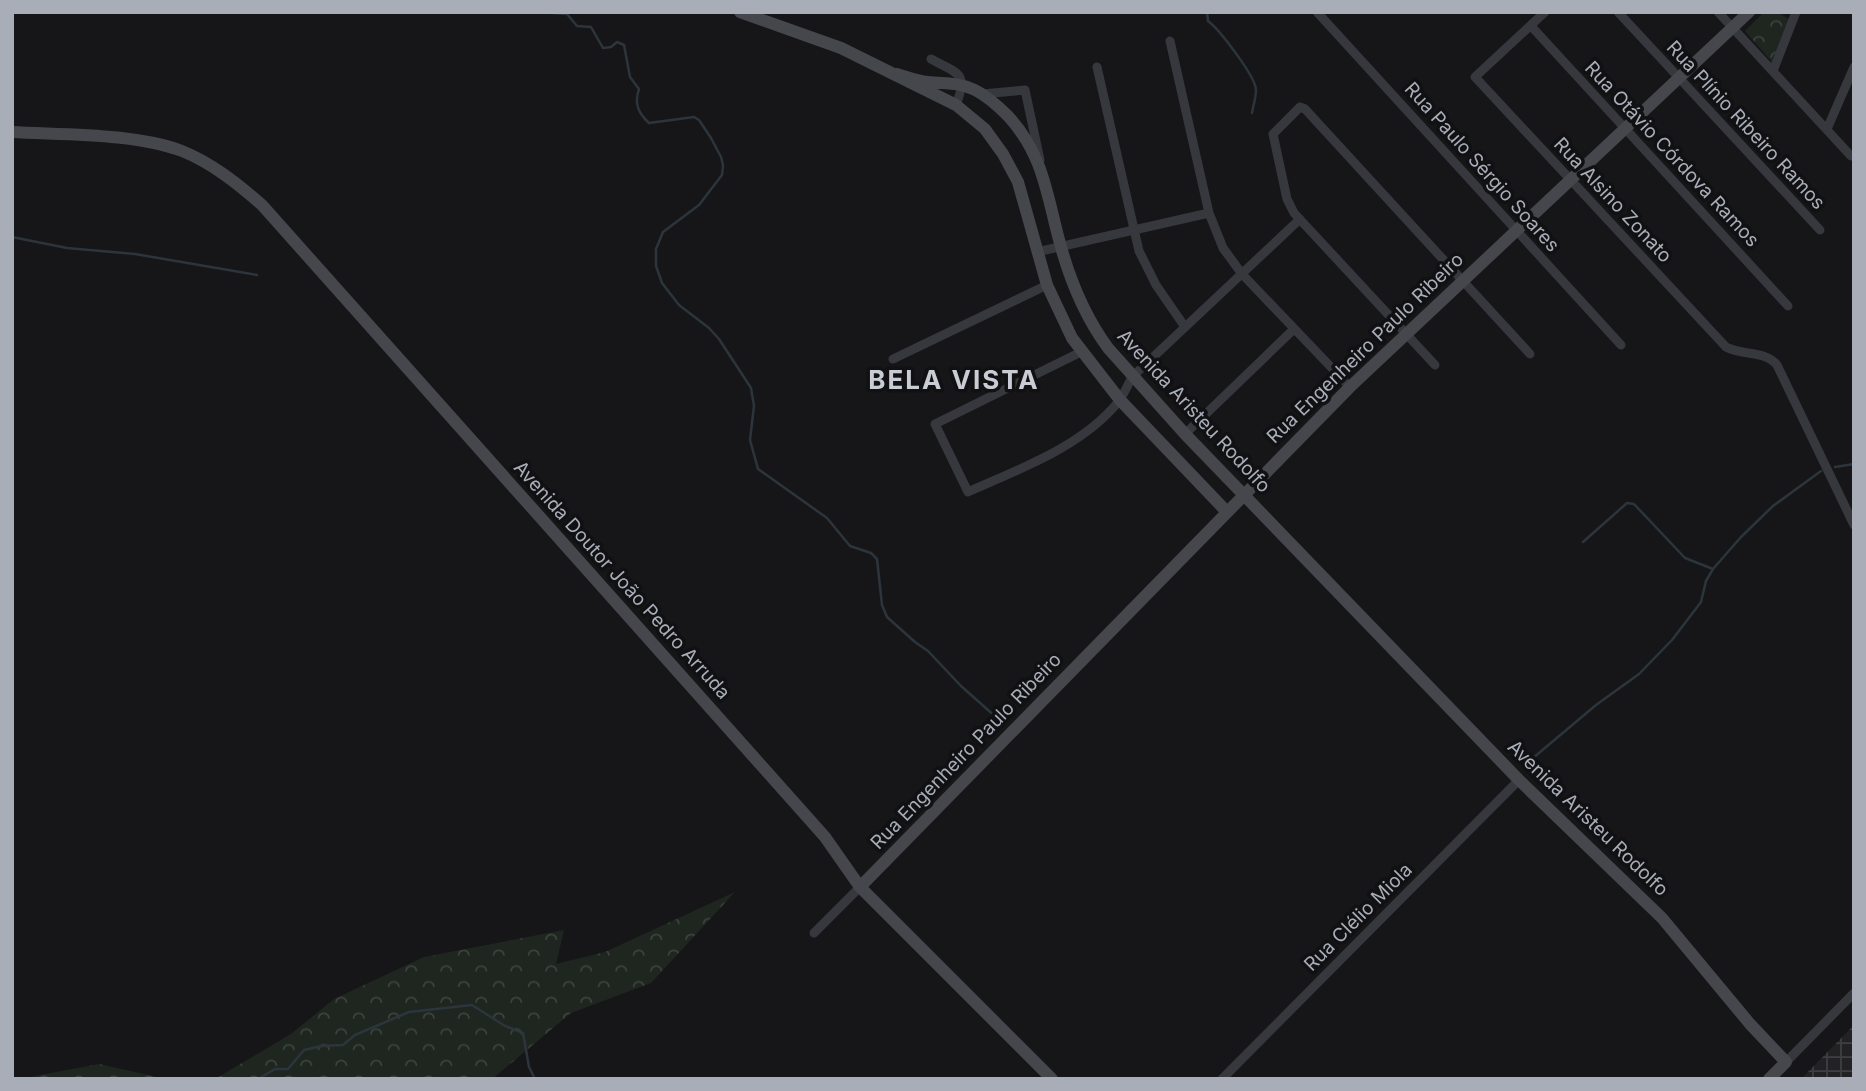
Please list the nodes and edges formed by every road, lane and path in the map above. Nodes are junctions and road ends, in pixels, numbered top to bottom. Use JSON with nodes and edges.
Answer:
{"nodes":[{"id":1,"x":740,"y":12,"type":"edge"},
{"id":2,"x":1317,"y":12,"type":"edge"},
{"id":3,"x":1545,"y":12,"type":"edge"},
{"id":4,"x":1618,"y":12,"type":"edge"},
{"id":5,"x":1718,"y":12,"type":"edge"},
{"id":6,"x":1749,"y":12,"type":"edge"},
{"id":7,"x":1796,"y":12,"type":"edge"},
{"id":8,"x":1531,"y":26,"type":"junction"},
{"id":9,"x":1732,"y":28,"type":"junction"},
{"id":10,"x":1170,"y":41,"type":"dead end"},
{"id":11,"x":931,"y":60,"type":"dead end"},
{"id":12,"x":1097,"y":67,"type":"dead end"},
{"id":13,"x":1854,"y":68,"type":"edge"},
{"id":14,"x":1773,"y":71,"type":"junction"},
{"id":15,"x":897,"y":74,"type":"junction"},
{"id":16,"x":1679,"y":78,"type":"junction"},
{"id":17,"x":964,"y":86,"type":"junction"},
{"id":18,"x":982,"y":94,"type":"junction"},
{"id":19,"x":956,"y":105,"type":"junction"},
{"id":20,"x":1625,"y":128,"type":"junction"},
{"id":21,"x":1827,"y":130,"type":"junction"},
{"id":22,"x":12,"y":132,"type":"edge"},
{"id":23,"x":1852,"y":156,"type":"dead end"},
{"id":24,"x":1044,"y":179,"type":"junction"},
{"id":25,"x":1570,"y":179,"type":"junction"},
{"id":26,"x":1209,"y":214,"type":"junction"},
{"id":27,"x":1300,"y":219,"type":"junction"},
{"id":28,"x":1133,"y":230,"type":"junction"},
{"id":29,"x":1516,"y":230,"type":"junction"},
{"id":30,"x":1820,"y":230,"type":"dead end"},
{"id":31,"x":1061,"y":247,"type":"junction"},
{"id":32,"x":1037,"y":252,"type":"junction"},
{"id":33,"x":1242,"y":274,"type":"junction"},
{"id":34,"x":1462,"y":280,"type":"junction"},
{"id":35,"x":1046,"y":285,"type":"junction"},
{"id":36,"x":1788,"y":306,"type":"dead end"},
{"id":37,"x":1185,"y":327,"type":"junction"},
{"id":38,"x":1294,"y":329,"type":"junction"},
{"id":39,"x":1405,"y":333,"type":"junction"},
{"id":40,"x":1621,"y":345,"type":"dead end"},
{"id":41,"x":1081,"y":352,"type":"junction"},
{"id":42,"x":1530,"y":354,"type":"dead end"},
{"id":43,"x":893,"y":359,"type":"dead end"},
{"id":44,"x":1435,"y":365,"type":"dead end"},
{"id":45,"x":1132,"y":377,"type":"junction"},
{"id":46,"x":1350,"y":387,"type":"junction"},
{"id":47,"x":1120,"y":400,"type":"junction"},
{"id":48,"x":1185,"y":434,"type":"junction"},
{"id":49,"x":1244,"y":493,"type":"junction"},
{"id":50,"x":1226,"y":511,"type":"junction"},
{"id":51,"x":1854,"y":525,"type":"edge"},
{"id":52,"x":1519,"y":780,"type":"junction"},
{"id":53,"x":860,"y":887,"type":"junction"},
{"id":54,"x":814,"y":933,"type":"dead end"},
{"id":55,"x":1854,"y":993,"type":"edge"},
{"id":56,"x":1786,"y":1062,"type":"junction"},
{"id":57,"x":1052,"y":1079,"type":"edge"},
{"id":58,"x":1222,"y":1079,"type":"edge"},
{"id":59,"x":1769,"y":1079,"type":"edge"}],
"edges":[{"from":1,"to":15,"type":"street"},
{"from":2,"to":29,"type":"street","name":"Rua Paulo Sérgio Soares"},
{"from":3,"to":8,"type":"street"},
{"from":4,"to":16,"type":"street","name":"Rua Plínio Ribeiro Ramos"},
{"from":5,"to":9,"type":"street"},
{"from":6,"to":9,"type":"street","name":"Rua Engenheiro Paulo Ribeiro"},
{"from":7,"to":14,"type":"street"},
{"from":8,"to":20,"type":"street","name":"Rua Otávio Córdova Ramos"},
{"from":8,"to":25,"type":"street","name":"Rua Alsino Zonato"},
{"from":9,"to":14,"type":"street"},
{"from":9,"to":16,"type":"street","name":"Rua Engenheiro Paulo Ribeiro"},
{"from":10,"to":26,"type":"street"},
{"from":11,"to":17,"type":"street"},
{"from":12,"to":28,"type":"street"},
{"from":13,"to":21,"type":"street"},
{"from":14,"to":21,"type":"street"},
{"from":15,"to":17,"type":"street","name":"Avenida Aristeu Rodolfo"},
{"from":15,"to":19,"type":"street"},
{"from":16,"to":20,"type":"street","name":"Rua Engenheiro Paulo Ribeiro"},
{"from":16,"to":30,"type":"street","name":"Rua Plínio Ribeiro Ramos"},
{"from":17,"to":18,"type":"street","name":"Avenida Aristeu Rodolfo"},
{"from":17,"to":19,"type":"street"},
{"from":18,"to":24,"type":"street","name":"Avenida Aristeu Rodolfo"},
{"from":18,"to":24,"type":"street"},
{"from":19,"to":32,"type":"street"},
{"from":20,"to":25,"type":"street","name":"Rua Engenheiro Paulo Ribeiro"},
{"from":20,"to":36,"type":"street","name":"Rua Otávio Córdova Ramos"},
{"from":21,"to":23,"type":"street"},
{"from":22,"to":53,"type":"street","name":"Avenida Doutor João Pedro Arruda"},
{"from":24,"to":31,"type":"street","name":"Avenida Aristeu Rodolfo"},
{"from":25,"to":29,"type":"street","name":"Rua Engenheiro Paulo Ribeiro"},
{"from":25,"to":51,"type":"street","name":"Rua Alsino Zonato"},
{"from":26,"to":28,"type":"street"},
{"from":26,"to":33,"type":"street"},
{"from":27,"to":33,"type":"street"},
{"from":27,"to":34,"type":"street"},
{"from":27,"to":39,"type":"street"},
{"from":28,"to":31,"type":"street"},
{"from":28,"to":37,"type":"street"},
{"from":29,"to":34,"type":"street","name":"Rua Engenheiro Paulo Ribeiro"},
{"from":29,"to":40,"type":"street","name":"Rua Paulo Sérgio Soares"},
{"from":31,"to":32,"type":"street"},
{"from":31,"to":45,"type":"street","name":"Avenida Aristeu Rodolfo"},
{"from":32,"to":35,"type":"street"},
{"from":33,"to":37,"type":"street"},
{"from":33,"to":38,"type":"street"},
{"from":34,"to":39,"type":"street","name":"Rua Engenheiro Paulo Ribeiro"},
{"from":34,"to":42,"type":"street"},
{"from":35,"to":41,"type":"street"},
{"from":35,"to":43,"type":"street"},
{"from":37,"to":45,"type":"street"},
{"from":38,"to":46,"type":"street"},
{"from":38,"to":48,"type":"street"},
{"from":39,"to":44,"type":"street"},
{"from":39,"to":46,"type":"street","name":"Rua Engenheiro Paulo Ribeiro"},
{"from":41,"to":47,"type":"street"},
{"from":41,"to":47,"type":"street"},
{"from":45,"to":47,"type":"street"},
{"from":45,"to":48,"type":"street","name":"Avenida Aristeu Rodolfo"},
{"from":46,"to":49,"type":"street","name":"Rua Engenheiro Paulo Ribeiro"},
{"from":47,"to":50,"type":"street"},
{"from":48,"to":49,"type":"street","name":"Avenida Aristeu Rodolfo"},
{"from":49,"to":50,"type":"street","name":"Rua Engenheiro Paulo Ribeiro"},
{"from":49,"to":52,"type":"street","name":"Avenida Aristeu Rodolfo"},
{"from":50,"to":53,"type":"street","name":"Rua Engenheiro Paulo Ribeiro"},
{"from":52,"to":56,"type":"street","name":"Avenida Aristeu Rodolfo"},
{"from":52,"to":58,"type":"street","name":"Rua Clélio Miola"},
{"from":53,"to":54,"type":"street","name":"Rua Engenheiro Paulo Ribeiro"},
{"from":53,"to":57,"type":"street","name":"Avenida Doutor João Pedro Arruda"},
{"from":55,"to":56,"type":"street"},
{"from":56,"to":59,"type":"street"}]}
